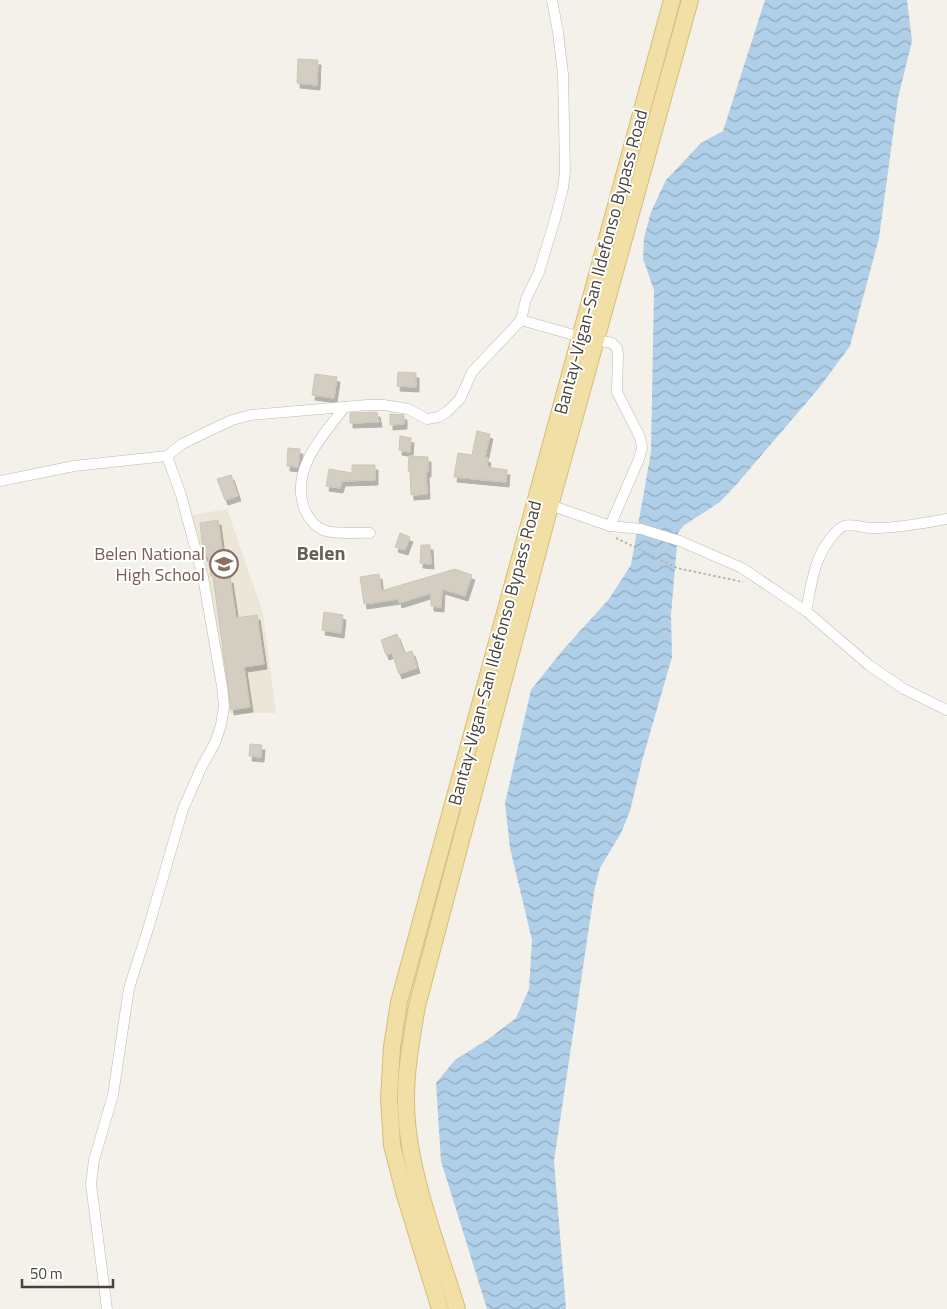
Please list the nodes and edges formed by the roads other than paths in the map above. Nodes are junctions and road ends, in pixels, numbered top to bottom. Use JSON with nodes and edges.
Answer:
{"nodes":[{"id":1,"x":552,"y":0,"type":"edge"},
{"id":2,"x":672,"y":0,"type":"edge"},
{"id":3,"x":690,"y":0,"type":"edge"},
{"id":4,"x":521,"y":320,"type":"junction"},
{"id":5,"x":588,"y":339,"type":"junction"},
{"id":6,"x":345,"y":407,"type":"junction"},
{"id":7,"x":167,"y":456,"type":"junction"},
{"id":8,"x":0,"y":481,"type":"edge"},
{"id":9,"x":543,"y":503,"type":"junction"},
{"id":10,"x":947,"y":519,"type":"edge"},
{"id":11,"x":610,"y":526,"type":"junction"},
{"id":12,"x":370,"y":533,"type":"dead end"},
{"id":13,"x":806,"y":611,"type":"junction"},
{"id":14,"x":947,"y":710,"type":"edge"},
{"id":15,"x":107,"y":1309,"type":"edge"},
{"id":16,"x":440,"y":1309,"type":"edge"},
{"id":17,"x":457,"y":1309,"type":"edge"}],
"edges":[{"from":1,"to":4,"type":"street"},
{"from":2,"to":5,"type":"main road","name":"Bantay-Vigan-San Ildefonso Bypass Road"},
{"from":3,"to":5,"type":"main road","name":"Bantay-Vigan-San Ildefonso Bypass Road"},
{"from":4,"to":5,"type":"street"},
{"from":4,"to":6,"type":"street"},
{"from":5,"to":9,"type":"main road","name":"Bantay-Vigan-San Ildefonso Bypass Road"},
{"from":5,"to":11,"type":"street"},
{"from":6,"to":7,"type":"street"},
{"from":6,"to":12,"type":"street"},
{"from":7,"to":8,"type":"street"},
{"from":7,"to":15,"type":"street"},
{"from":9,"to":11,"type":"street"},
{"from":9,"to":16,"type":"main road","name":"Bantay-Vigan-San Ildefonso Bypass Road"},
{"from":9,"to":17,"type":"main road","name":"Bantay-Vigan-San Ildefonso Bypass Road"},
{"from":10,"to":13,"type":"street"},
{"from":11,"to":13,"type":"street"},
{"from":13,"to":14,"type":"street"}]}
